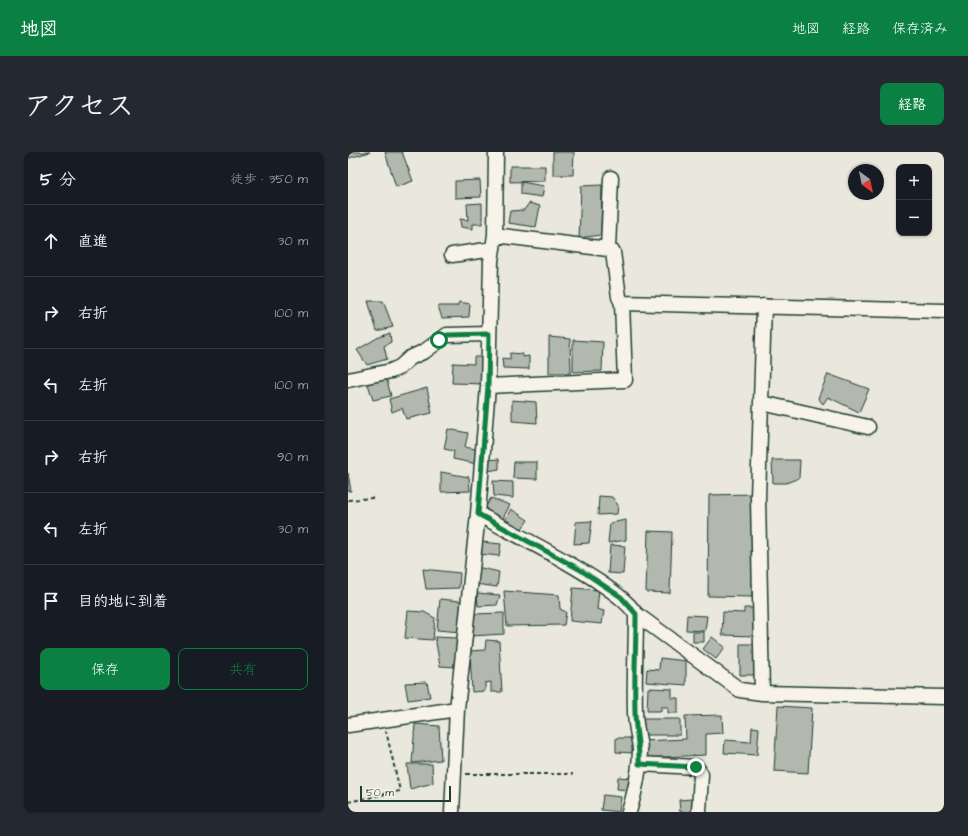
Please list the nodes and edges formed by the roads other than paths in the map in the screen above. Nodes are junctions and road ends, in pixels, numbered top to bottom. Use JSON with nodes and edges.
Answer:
{"nodes":[{"id":1,"x":496,"y":152,"type":"edge"},
{"id":2,"x":611,"y":178,"type":"dead end"},
{"id":3,"x":494,"y":242,"type":"junction"},
{"id":4,"x":608,"y":249,"type":"junction"},
{"id":5,"x":452,"y":255,"type":"dead end"},
{"id":6,"x":622,"y":303,"type":"junction"},
{"id":7,"x":764,"y":306,"type":"junction"},
{"id":8,"x":944,"y":311,"type":"edge"},
{"id":9,"x":489,"y":334,"type":"junction"},
{"id":10,"x":348,"y":380,"type":"edge"},
{"id":11,"x":488,"y":386,"type":"junction"},
{"id":12,"x":762,"y":403,"type":"junction"},
{"id":13,"x":868,"y":427,"type":"dead end"},
{"id":14,"x":478,"y":514,"type":"junction"},
{"id":15,"x":636,"y":614,"type":"junction"},
{"id":16,"x":762,"y":692,"type":"junction"},
{"id":17,"x":944,"y":697,"type":"edge"},
{"id":18,"x":457,"y":709,"type":"junction"},
{"id":19,"x":348,"y":725,"type":"edge"},
{"id":20,"x":639,"y":764,"type":"junction"},
{"id":21,"x":452,"y":812,"type":"edge"},
{"id":22,"x":628,"y":812,"type":"edge"},
{"id":23,"x":699,"y":812,"type":"edge"}],
"edges":[{"from":1,"to":3,"type":"street"},
{"from":2,"to":4,"type":"street"},
{"from":3,"to":4,"type":"street"},
{"from":3,"to":5,"type":"street"},
{"from":3,"to":9,"type":"street"},
{"from":4,"to":6,"type":"street"},
{"from":6,"to":7,"type":"street"},
{"from":6,"to":11,"type":"street"},
{"from":7,"to":8,"type":"street"},
{"from":7,"to":12,"type":"street"},
{"from":9,"to":10,"type":"street"},
{"from":9,"to":11,"type":"street"},
{"from":11,"to":14,"type":"street"},
{"from":12,"to":13,"type":"street"},
{"from":12,"to":16,"type":"street"},
{"from":14,"to":15,"type":"street"},
{"from":14,"to":18,"type":"street"},
{"from":15,"to":16,"type":"street"},
{"from":15,"to":20,"type":"street"},
{"from":16,"to":17,"type":"street"},
{"from":18,"to":19,"type":"street"},
{"from":18,"to":21,"type":"street"},
{"from":20,"to":22,"type":"street"},
{"from":20,"to":23,"type":"street"}]}
